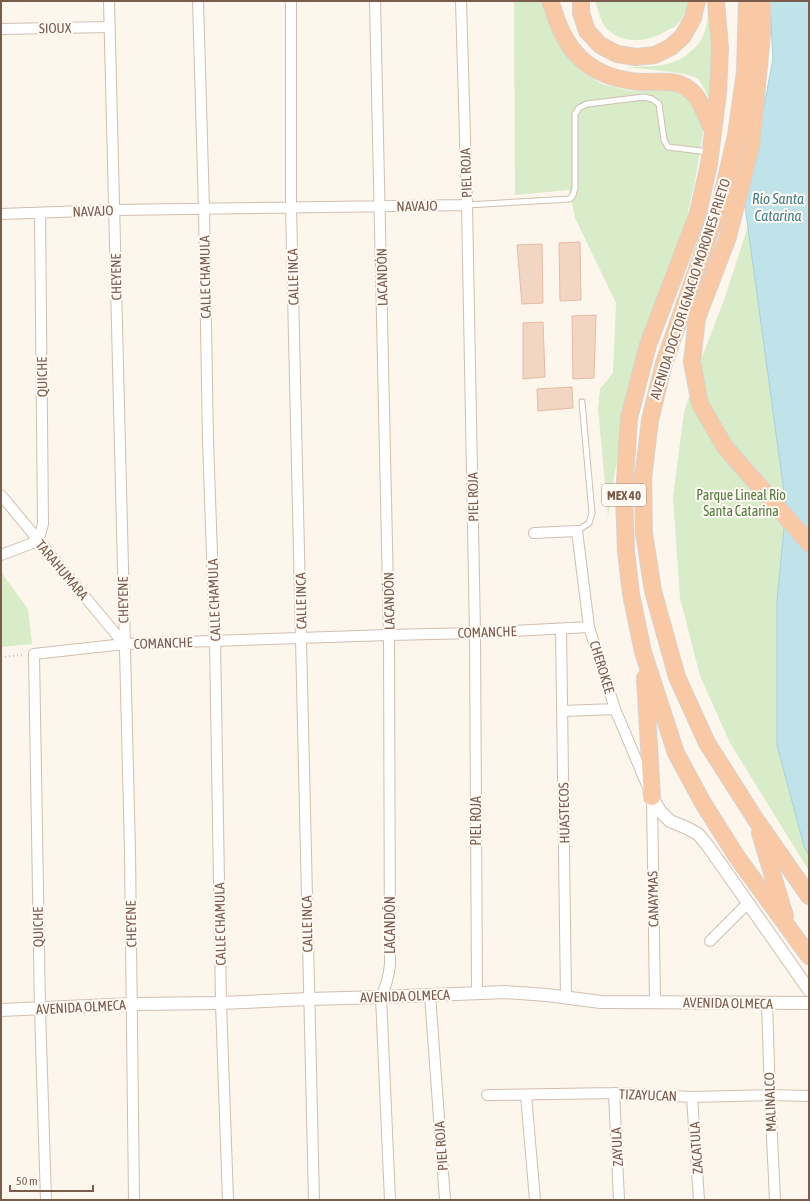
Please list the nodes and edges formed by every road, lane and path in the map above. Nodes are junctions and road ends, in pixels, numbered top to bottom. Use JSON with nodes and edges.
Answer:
{"nodes":[{"id":1,"x":109,"y":1,"type":"edge"},
{"id":2,"x":198,"y":1,"type":"edge"},
{"id":3,"x":291,"y":1,"type":"edge"},
{"id":4,"x":375,"y":1,"type":"edge"},
{"id":5,"x":461,"y":1,"type":"edge"},
{"id":6,"x":550,"y":1,"type":"edge"},
{"id":7,"x":581,"y":1,"type":"edge"},
{"id":8,"x":697,"y":1,"type":"edge"},
{"id":9,"x":716,"y":1,"type":"edge"},
{"id":10,"x":747,"y":1,"type":"edge"},
{"id":11,"x":762,"y":1,"type":"edge"},
{"id":12,"x":110,"y":27,"type":"junction"},
{"id":13,"x":1,"y":29,"type":"edge"},
{"id":14,"x":713,"y":131,"type":"junction"},
{"id":15,"x":710,"y":152,"type":"junction"},
{"id":16,"x":467,"y":205,"type":"junction"},
{"id":17,"x":291,"y":207,"type":"junction"},
{"id":18,"x":380,"y":207,"type":"junction"},
{"id":19,"x":204,"y":209,"type":"junction"},
{"id":20,"x":114,"y":210,"type":"junction"},
{"id":21,"x":40,"y":213,"type":"junction"},
{"id":22,"x":1,"y":214,"type":"edge"},
{"id":23,"x":582,"y":402,"type":"dead end"},
{"id":24,"x":1,"y":495,"type":"edge"},
{"id":25,"x":577,"y":531,"type":"junction"},
{"id":26,"x":534,"y":533,"type":"dead end"},
{"id":27,"x":38,"y":540,"type":"junction"},
{"id":28,"x":809,"y":543,"type":"edge"},
{"id":29,"x":1,"y":555,"type":"edge"},
{"id":30,"x":589,"y":627,"type":"junction"},
{"id":31,"x":561,"y":629,"type":"junction"},
{"id":32,"x":475,"y":633,"type":"junction"},
{"id":33,"x":389,"y":635,"type":"junction"},
{"id":34,"x":302,"y":638,"type":"junction"},
{"id":35,"x":216,"y":640,"type":"junction"},
{"id":36,"x":124,"y":644,"type":"junction"},
{"id":37,"x":643,"y":652,"type":"junction"},
{"id":38,"x":34,"y":654,"type":"junction"},
{"id":39,"x":1,"y":657,"type":"edge"},
{"id":40,"x":615,"y":709,"type":"junction"},
{"id":41,"x":563,"y":711,"type":"junction"},
{"id":42,"x":652,"y":797,"type":"junction"},
{"id":43,"x":756,"y":820,"type":"junction"},
{"id":44,"x":809,"y":896,"type":"edge"},
{"id":45,"x":748,"y":903,"type":"junction"},
{"id":46,"x":789,"y":928,"type":"junction"},
{"id":47,"x":710,"y":941,"type":"dead end"},
{"id":48,"x":809,"y":956,"type":"edge"},
{"id":49,"x":809,"y":990,"type":"edge"},
{"id":50,"x":477,"y":992,"type":"junction"},
{"id":51,"x":430,"y":995,"type":"junction"},
{"id":52,"x":381,"y":997,"type":"junction"},
{"id":53,"x":566,"y":998,"type":"junction"},
{"id":54,"x":309,"y":999,"type":"junction"},
{"id":55,"x":655,"y":1002,"type":"junction"},
{"id":56,"x":222,"y":1003,"type":"junction"},
{"id":57,"x":767,"y":1003,"type":"junction"},
{"id":58,"x":809,"y":1003,"type":"edge"},
{"id":59,"x":132,"y":1004,"type":"junction"},
{"id":60,"x":40,"y":1009,"type":"junction"},
{"id":61,"x":1,"y":1010,"type":"edge"},
{"id":62,"x":614,"y":1094,"type":"junction"},
{"id":63,"x":487,"y":1095,"type":"dead end"},
{"id":64,"x":526,"y":1095,"type":"junction"},
{"id":65,"x":770,"y":1095,"type":"junction"},
{"id":66,"x":809,"y":1096,"type":"edge"},
{"id":67,"x":692,"y":1097,"type":"junction"},
{"id":68,"x":46,"y":1200,"type":"edge"},
{"id":69,"x":134,"y":1200,"type":"edge"},
{"id":70,"x":228,"y":1200,"type":"edge"},
{"id":71,"x":314,"y":1200,"type":"edge"},
{"id":72,"x":390,"y":1200,"type":"edge"},
{"id":73,"x":445,"y":1200,"type":"edge"},
{"id":74,"x":535,"y":1200,"type":"edge"},
{"id":75,"x":620,"y":1200,"type":"edge"},
{"id":76,"x":699,"y":1200,"type":"edge"},
{"id":77,"x":775,"y":1200,"type":"edge"}],
"edges":[{"from":1,"to":12,"type":"street","name":"CHEYENE"},
{"from":2,"to":19,"type":"street","name":"CALLE CHAMULA"},
{"from":3,"to":17,"type":"street","name":"CALLE INCA"},
{"from":4,"to":18,"type":"street","name":"LACANDÓN"},
{"from":5,"to":16,"type":"street","name":"PIEL ROJA"},
{"from":6,"to":14,"type":"highway"},
{"from":7,"to":8,"type":"highway"},
{"from":9,"to":14,"type":"highway","name":"AVENIDA DOCTOR IGNACIO MORONES PRIETO","number":"MEX 40"},
{"from":10,"to":43,"type":"highway","name":"AVENIDA DOCTOR IGNACIO MORONES PRIETO","number":"MEX 40"},
{"from":11,"to":28,"type":"highway"},
{"from":12,"to":13,"type":"street","name":"SIOUX"},
{"from":12,"to":20,"type":"street","name":"CHEYENE"},
{"from":14,"to":15,"type":"highway","name":"AVENIDA DOCTOR IGNACIO MORONES PRIETO","number":"MEX 40"},
{"from":15,"to":16,"type":"lane","name":"NAVAJO"},
{"from":15,"to":37,"type":"highway","name":"AVENIDA DOCTOR IGNACIO MORONES PRIETO","number":"MEX 40"},
{"from":16,"to":18,"type":"street","name":"NAVAJO"},
{"from":16,"to":32,"type":"street","name":"PIEL ROJA"},
{"from":17,"to":18,"type":"street","name":"NAVAJO"},
{"from":17,"to":19,"type":"street","name":"NAVAJO"},
{"from":17,"to":34,"type":"street","name":"CALLE INCA"},
{"from":18,"to":33,"type":"street","name":"LACANDÓN"},
{"from":19,"to":20,"type":"street","name":"NAVAJO"},
{"from":19,"to":35,"type":"street","name":"CALLE CHAMULA"},
{"from":20,"to":21,"type":"street","name":"NAVAJO"},
{"from":20,"to":36,"type":"street","name":"CHEYENE"},
{"from":21,"to":22,"type":"street","name":"NAVAJO"},
{"from":21,"to":27,"type":"street","name":"QUICHE"},
{"from":23,"to":25,"type":"lane"},
{"from":24,"to":27,"type":"street","name":"TARAHUMARA"},
{"from":25,"to":26,"type":"street"},
{"from":25,"to":30,"type":"street","name":"CHEROKEE"},
{"from":27,"to":29,"type":"street"},
{"from":27,"to":36,"type":"street","name":"TARAHUMARA"},
{"from":30,"to":31,"type":"street","name":"COMANCHE"},
{"from":30,"to":40,"type":"street","name":"CHEROKEE"},
{"from":31,"to":32,"type":"street","name":"COMANCHE"},
{"from":31,"to":41,"type":"street","name":"HUASTECOS"},
{"from":32,"to":33,"type":"street","name":"COMANCHE"},
{"from":32,"to":50,"type":"street","name":"PIEL ROJA"},
{"from":33,"to":34,"type":"street","name":"COMANCHE"},
{"from":33,"to":52,"type":"street","name":"LACANDÓN"},
{"from":34,"to":35,"type":"street","name":"COMANCHE"},
{"from":34,"to":54,"type":"street","name":"CALLE INCA"},
{"from":35,"to":36,"type":"street","name":"COMANCHE"},
{"from":35,"to":56,"type":"street","name":"CALLE CHAMULA"},
{"from":36,"to":38,"type":"street","name":"COMANCHE"},
{"from":36,"to":59,"type":"street","name":"CHEYENE"},
{"from":37,"to":42,"type":"highway"},
{"from":37,"to":46,"type":"highway","name":"AVENIDA DOCTOR IGNACIO MORONES PRIETO","number":"MEX 40"},
{"from":38,"to":39,"type":"path"},
{"from":38,"to":60,"type":"street","name":"QUICHE"},
{"from":40,"to":41,"type":"street"},
{"from":40,"to":42,"type":"street","name":"CHEROKEE"},
{"from":41,"to":53,"type":"street","name":"HUASTECOS"},
{"from":42,"to":45,"type":"street"},
{"from":42,"to":55,"type":"street","name":"CANAYMAS"},
{"from":43,"to":44,"type":"highway","name":"AVENIDA DOCTOR IGNACIO MORONES PRIETO","number":"MEX 40"},
{"from":43,"to":46,"type":"highway"},
{"from":45,"to":47,"type":"street"},
{"from":45,"to":49,"type":"street"},
{"from":46,"to":48,"type":"highway","name":"AVENIDA DOCTOR IGNACIO MORONES PRIETO","number":"MEX 40"},
{"from":50,"to":51,"type":"street","name":"AVENIDA OLMECA"},
{"from":50,"to":53,"type":"street","name":"AVENIDA OLMECA"},
{"from":51,"to":52,"type":"street","name":"AVENIDA OLMECA"},
{"from":51,"to":73,"type":"street","name":"PIEL ROJA"},
{"from":52,"to":54,"type":"street","name":"AVENIDA OLMECA"},
{"from":52,"to":72,"type":"street","name":"LACANDÓN"},
{"from":53,"to":55,"type":"street","name":"AVENIDA OLMECA"},
{"from":54,"to":56,"type":"street","name":"AVENIDA OLMECA"},
{"from":54,"to":71,"type":"street","name":"CALLE INCA"},
{"from":55,"to":57,"type":"street","name":"AVENIDA OLMECA"},
{"from":56,"to":59,"type":"street","name":"AVENIDA OLMECA"},
{"from":56,"to":70,"type":"street","name":"CALLE CHAMULA"},
{"from":57,"to":58,"type":"street","name":"AVENIDA OLMECA"},
{"from":57,"to":65,"type":"street","name":"MALINALCO"},
{"from":59,"to":60,"type":"street","name":"AVENIDA OLMECA"},
{"from":59,"to":69,"type":"street","name":"CHEYENE"},
{"from":60,"to":61,"type":"street","name":"AVENIDA OLMECA"},
{"from":60,"to":68,"type":"street","name":"QUICHE"},
{"from":62,"to":64,"type":"street","name":"TIZAYUCAN"},
{"from":62,"to":67,"type":"street","name":"TIZAYUCAN"},
{"from":62,"to":75,"type":"street","name":"ZAYULA"},
{"from":63,"to":64,"type":"street","name":"TIZAYUCAN"},
{"from":64,"to":74,"type":"street"},
{"from":65,"to":66,"type":"street","name":"TIZAYUCAN"},
{"from":65,"to":67,"type":"street","name":"TIZAYUCAN"},
{"from":65,"to":77,"type":"street","name":"MALINALCO"},
{"from":67,"to":76,"type":"street","name":"ZACATULA"}]}
